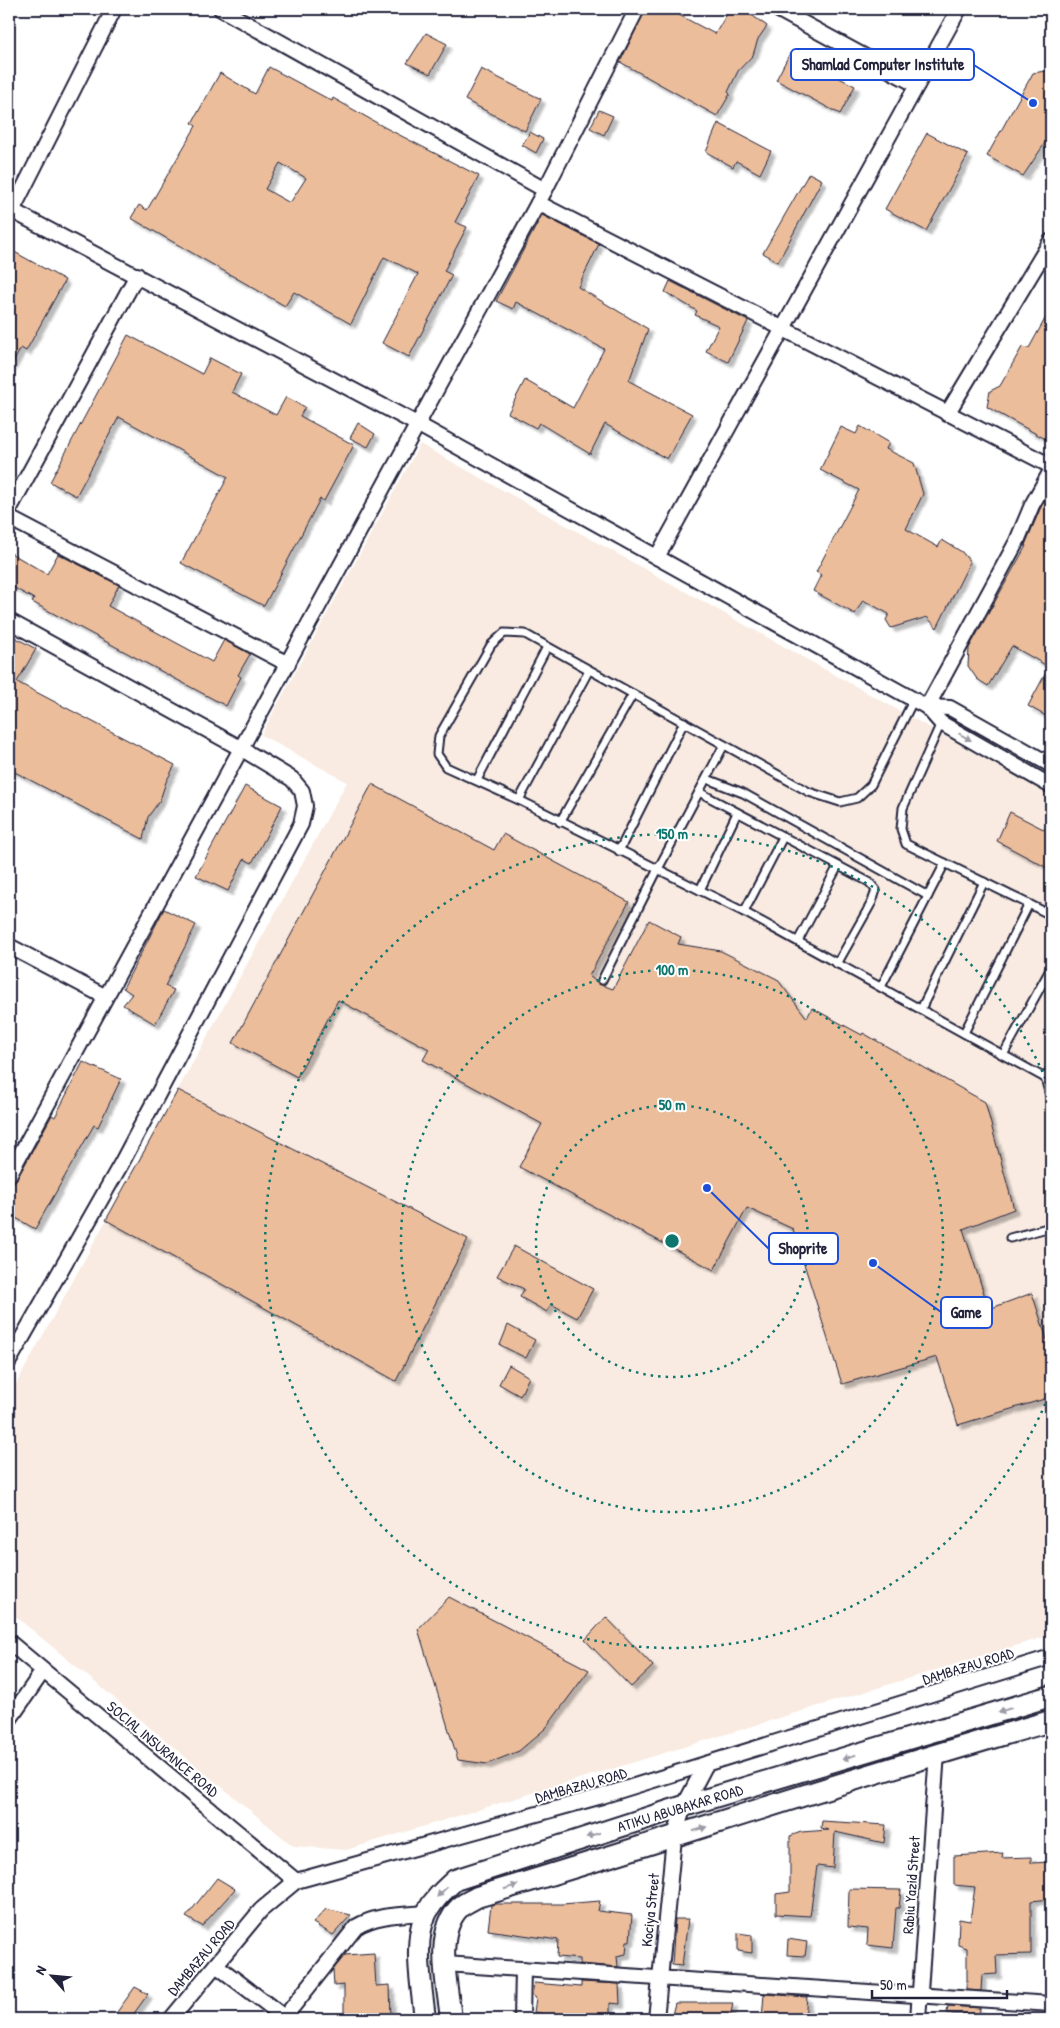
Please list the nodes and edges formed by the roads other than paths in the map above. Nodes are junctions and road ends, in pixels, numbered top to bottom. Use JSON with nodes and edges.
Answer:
{"nodes":[{"id":1,"x":114,"y":9,"type":"edge"},
{"id":2,"x":221,"y":9,"type":"edge"},
{"id":3,"x":638,"y":9,"type":"edge"},
{"id":4,"x":777,"y":9,"type":"edge"},
{"id":5,"x":960,"y":9,"type":"edge"},
{"id":6,"x":917,"y":85,"type":"junction"},
{"id":7,"x":545,"y":190,"type":"junction"},
{"id":8,"x":538,"y":203,"type":"junction"},
{"id":9,"x":10,"y":210,"type":"edge"},
{"id":10,"x":1051,"y":241,"type":"edge"},
{"id":11,"x":137,"y":275,"type":"junction"},
{"id":12,"x":784,"y":329,"type":"junction"},
{"id":13,"x":947,"y":414,"type":"junction"},
{"id":14,"x":417,"y":424,"type":"junction"},
{"id":15,"x":1051,"y":466,"type":"edge"},
{"id":16,"x":1051,"y":472,"type":"edge"},
{"id":17,"x":9,"y":510,"type":"edge"},
{"id":18,"x":9,"y":518,"type":"edge"},
{"id":19,"x":657,"y":557,"type":"junction"},
{"id":20,"x":9,"y":621,"type":"edge"},
{"id":21,"x":547,"y":647,"type":"junction"},
{"id":22,"x":288,"y":664,"type":"junction"},
{"id":23,"x":589,"y":670,"type":"junction"},
{"id":24,"x":633,"y":694,"type":"junction"},
{"id":25,"x":914,"y":699,"type":"junction"},
{"id":26,"x":927,"y":707,"type":"junction"},
{"id":27,"x":684,"y":722,"type":"junction"},
{"id":28,"x":940,"y":723,"type":"junction"},
{"id":29,"x":724,"y":745,"type":"junction"},
{"id":30,"x":242,"y":748,"type":"junction"},
{"id":31,"x":1051,"y":766,"type":"edge"},
{"id":32,"x":707,"y":779,"type":"junction"},
{"id":33,"x":477,"y":780,"type":"junction"},
{"id":34,"x":1051,"y":786,"type":"edge"},
{"id":35,"x":699,"y":792,"type":"junction"},
{"id":36,"x":519,"y":800,"type":"junction"},
{"id":37,"x":737,"y":812,"type":"junction"},
{"id":38,"x":560,"y":822,"type":"junction"},
{"id":39,"x":783,"y":837,"type":"junction"},
{"id":40,"x":619,"y":850,"type":"junction"},
{"id":41,"x":945,"y":863,"type":"junction"},
{"id":42,"x":838,"y":866,"type":"junction"},
{"id":43,"x":658,"y":869,"type":"junction"},
{"id":44,"x":984,"y":882,"type":"junction"},
{"id":45,"x":700,"y":890,"type":"junction"},
{"id":46,"x":928,"y":896,"type":"junction"},
{"id":47,"x":1029,"y":904,"type":"junction"},
{"id":48,"x":744,"y":912,"type":"junction"},
{"id":49,"x":1051,"y":914,"type":"edge"},
{"id":50,"x":798,"y":941,"type":"junction"},
{"id":51,"x":9,"y":946,"type":"edge"},
{"id":52,"x":837,"y":964,"type":"junction"},
{"id":53,"x":1051,"y":968,"type":"edge"},
{"id":54,"x":602,"y":980,"type":"dead end"},
{"id":55,"x":881,"y":987,"type":"junction"},
{"id":56,"x":104,"y":996,"type":"junction"},
{"id":57,"x":921,"y":1010,"type":"junction"},
{"id":58,"x":964,"y":1033,"type":"junction"},
{"id":59,"x":1004,"y":1055,"type":"junction"},
{"id":60,"x":1051,"y":1069,"type":"edge"},
{"id":61,"x":1045,"y":1078,"type":"junction"},
{"id":62,"x":1051,"y":1098,"type":"edge"},
{"id":63,"x":9,"y":1175,"type":"edge"},
{"id":64,"x":1051,"y":1227,"type":"edge"},
{"id":65,"x":1010,"y":1238,"type":"dead end"},
{"id":66,"x":9,"y":1361,"type":"edge"},
{"id":67,"x":9,"y":1642,"type":"edge"},
{"id":68,"x":1051,"y":1657,"type":"edge"},
{"id":69,"x":43,"y":1671,"type":"junction"},
{"id":70,"x":1051,"y":1696,"type":"edge"},
{"id":71,"x":9,"y":1720,"type":"edge"},
{"id":72,"x":1051,"y":1721,"type":"edge"},
{"id":73,"x":936,"y":1753,"type":"junction"},
{"id":74,"x":706,"y":1764,"type":"junction"},
{"id":75,"x":684,"y":1806,"type":"junction"},
{"id":76,"x":674,"y":1838,"type":"junction"},
{"id":77,"x":296,"y":1881,"type":"junction"},
{"id":78,"x":426,"y":1913,"type":"junction"},
{"id":79,"x":446,"y":1964,"type":"junction"},
{"id":80,"x":216,"y":1965,"type":"junction"},
{"id":81,"x":523,"y":1969,"type":"junction"},
{"id":82,"x":659,"y":1978,"type":"junction"},
{"id":83,"x":919,"y":1996,"type":"junction"},
{"id":84,"x":1051,"y":2004,"type":"edge"},
{"id":85,"x":284,"y":2018,"type":"edge"},
{"id":86,"x":170,"y":2019,"type":"edge"},
{"id":87,"x":425,"y":2019,"type":"edge"},
{"id":88,"x":451,"y":2019,"type":"edge"},
{"id":89,"x":522,"y":2019,"type":"edge"},
{"id":90,"x":656,"y":2019,"type":"edge"},
{"id":91,"x":918,"y":2019,"type":"edge"}],
"edges":[{"from":1,"to":9,"type":"street"},
{"from":2,"to":7,"type":"street"},
{"from":3,"to":7,"type":"street"},
{"from":4,"to":6,"type":"street"},
{"from":5,"to":6,"type":"street"},
{"from":6,"to":12,"type":"street"},
{"from":7,"to":8,"type":"street"},
{"from":8,"to":12,"type":"street"},
{"from":8,"to":14,"type":"street"},
{"from":9,"to":11,"type":"street"},
{"from":10,"to":13,"type":"street"},
{"from":11,"to":14,"type":"street"},
{"from":11,"to":17,"type":"street"},
{"from":12,"to":13,"type":"street"},
{"from":12,"to":19,"type":"street"},
{"from":13,"to":15,"type":"street"},
{"from":14,"to":19,"type":"street"},
{"from":14,"to":22,"type":"street"},
{"from":16,"to":26,"type":"street"},
{"from":18,"to":22,"type":"street"},
{"from":19,"to":25,"type":"street"},
{"from":20,"to":30,"type":"street"},
{"from":21,"to":23,"type":"lane"},
{"from":21,"to":33,"type":"lane"},
{"from":21,"to":33,"type":"lane"},
{"from":22,"to":30,"type":"street"},
{"from":23,"to":24,"type":"lane"},
{"from":23,"to":36,"type":"lane"},
{"from":24,"to":27,"type":"lane"},
{"from":24,"to":38,"type":"lane"},
{"from":25,"to":26,"type":"street"},
{"from":25,"to":29,"type":"lane"},
{"from":26,"to":28,"type":"street"},
{"from":26,"to":31,"type":"street"},
{"from":27,"to":29,"type":"lane"},
{"from":27,"to":40,"type":"lane"},
{"from":28,"to":34,"type":"street","one_way":true},
{"from":28,"to":41,"type":"lane"},
{"from":29,"to":32,"type":"lane"},
{"from":30,"to":56,"type":"street"},
{"from":30,"to":66,"type":"street"},
{"from":32,"to":35,"type":"lane"},
{"from":32,"to":46,"type":"lane"},
{"from":33,"to":36,"type":"lane"},
{"from":35,"to":37,"type":"lane"},
{"from":35,"to":43,"type":"lane"},
{"from":36,"to":38,"type":"lane"},
{"from":37,"to":39,"type":"lane"},
{"from":37,"to":45,"type":"lane"},
{"from":38,"to":40,"type":"lane"},
{"from":39,"to":42,"type":"lane"},
{"from":39,"to":48,"type":"lane"},
{"from":40,"to":43,"type":"lane"},
{"from":41,"to":44,"type":"lane"},
{"from":41,"to":46,"type":"lane"},
{"from":42,"to":50,"type":"lane"},
{"from":42,"to":52,"type":"lane"},
{"from":43,"to":45,"type":"lane"},
{"from":43,"to":54,"type":"lane"},
{"from":44,"to":47,"type":"lane"},
{"from":44,"to":57,"type":"lane"},
{"from":45,"to":48,"type":"lane"},
{"from":46,"to":55,"type":"lane"},
{"from":47,"to":49,"type":"lane"},
{"from":47,"to":58,"type":"lane"},
{"from":48,"to":50,"type":"lane"},
{"from":50,"to":52,"type":"lane"},
{"from":51,"to":56,"type":"street"},
{"from":52,"to":55,"type":"lane"},
{"from":53,"to":59,"type":"lane"},
{"from":55,"to":57,"type":"lane"},
{"from":56,"to":63,"type":"street"},
{"from":57,"to":58,"type":"lane"},
{"from":58,"to":59,"type":"lane"},
{"from":59,"to":61,"type":"lane"},
{"from":60,"to":61,"type":"lane"},
{"from":61,"to":62,"type":"lane"},
{"from":64,"to":65,"type":"lane"},
{"from":67,"to":69,"type":"street","name":"SOCIAL INSURANCE ROAD"},
{"from":68,"to":74,"type":"street","name":"DAMBAZAU ROAD"},
{"from":69,"to":71,"type":"street"},
{"from":69,"to":77,"type":"street","name":"SOCIAL INSURANCE ROAD"},
{"from":70,"to":75,"type":"street","name":"ATIKU ABUBAKAR ROAD","one_way":true},
{"from":72,"to":73,"type":"street"},
{"from":76,"to":73,"type":"street","one_way":true},
{"from":73,"to":83,"type":"street","name":"Rabiu Yazid Street"},
{"from":74,"to":75,"type":"street","name":"Kociya Street"},
{"from":74,"to":77,"type":"street","name":"DAMBAZAU ROAD"},
{"from":75,"to":76,"type":"street","name":"Kociya Street"},
{"from":75,"to":78,"type":"street","name":"ATIKU ABUBAKAR ROAD","one_way":true},
{"from":79,"to":76,"type":"street","one_way":true},
{"from":76,"to":82,"type":"street","name":"Kociya Street"},
{"from":77,"to":80,"type":"street","name":"DAMBAZAU ROAD"},
{"from":78,"to":85,"type":"street"},
{"from":78,"to":87,"type":"street","name":"ATIKU ABUBAKAR ROAD"},
{"from":79,"to":81,"type":"street"},
{"from":79,"to":88,"type":"street"},
{"from":80,"to":85,"type":"street"},
{"from":80,"to":86,"type":"street","name":"DAMBAZAU ROAD"},
{"from":81,"to":82,"type":"street"},
{"from":81,"to":89,"type":"street"},
{"from":82,"to":83,"type":"street"},
{"from":82,"to":90,"type":"street","name":"Kociya Street"},
{"from":83,"to":84,"type":"street"},
{"from":83,"to":91,"type":"street","name":"Rabiu Yazid Street"}]}
